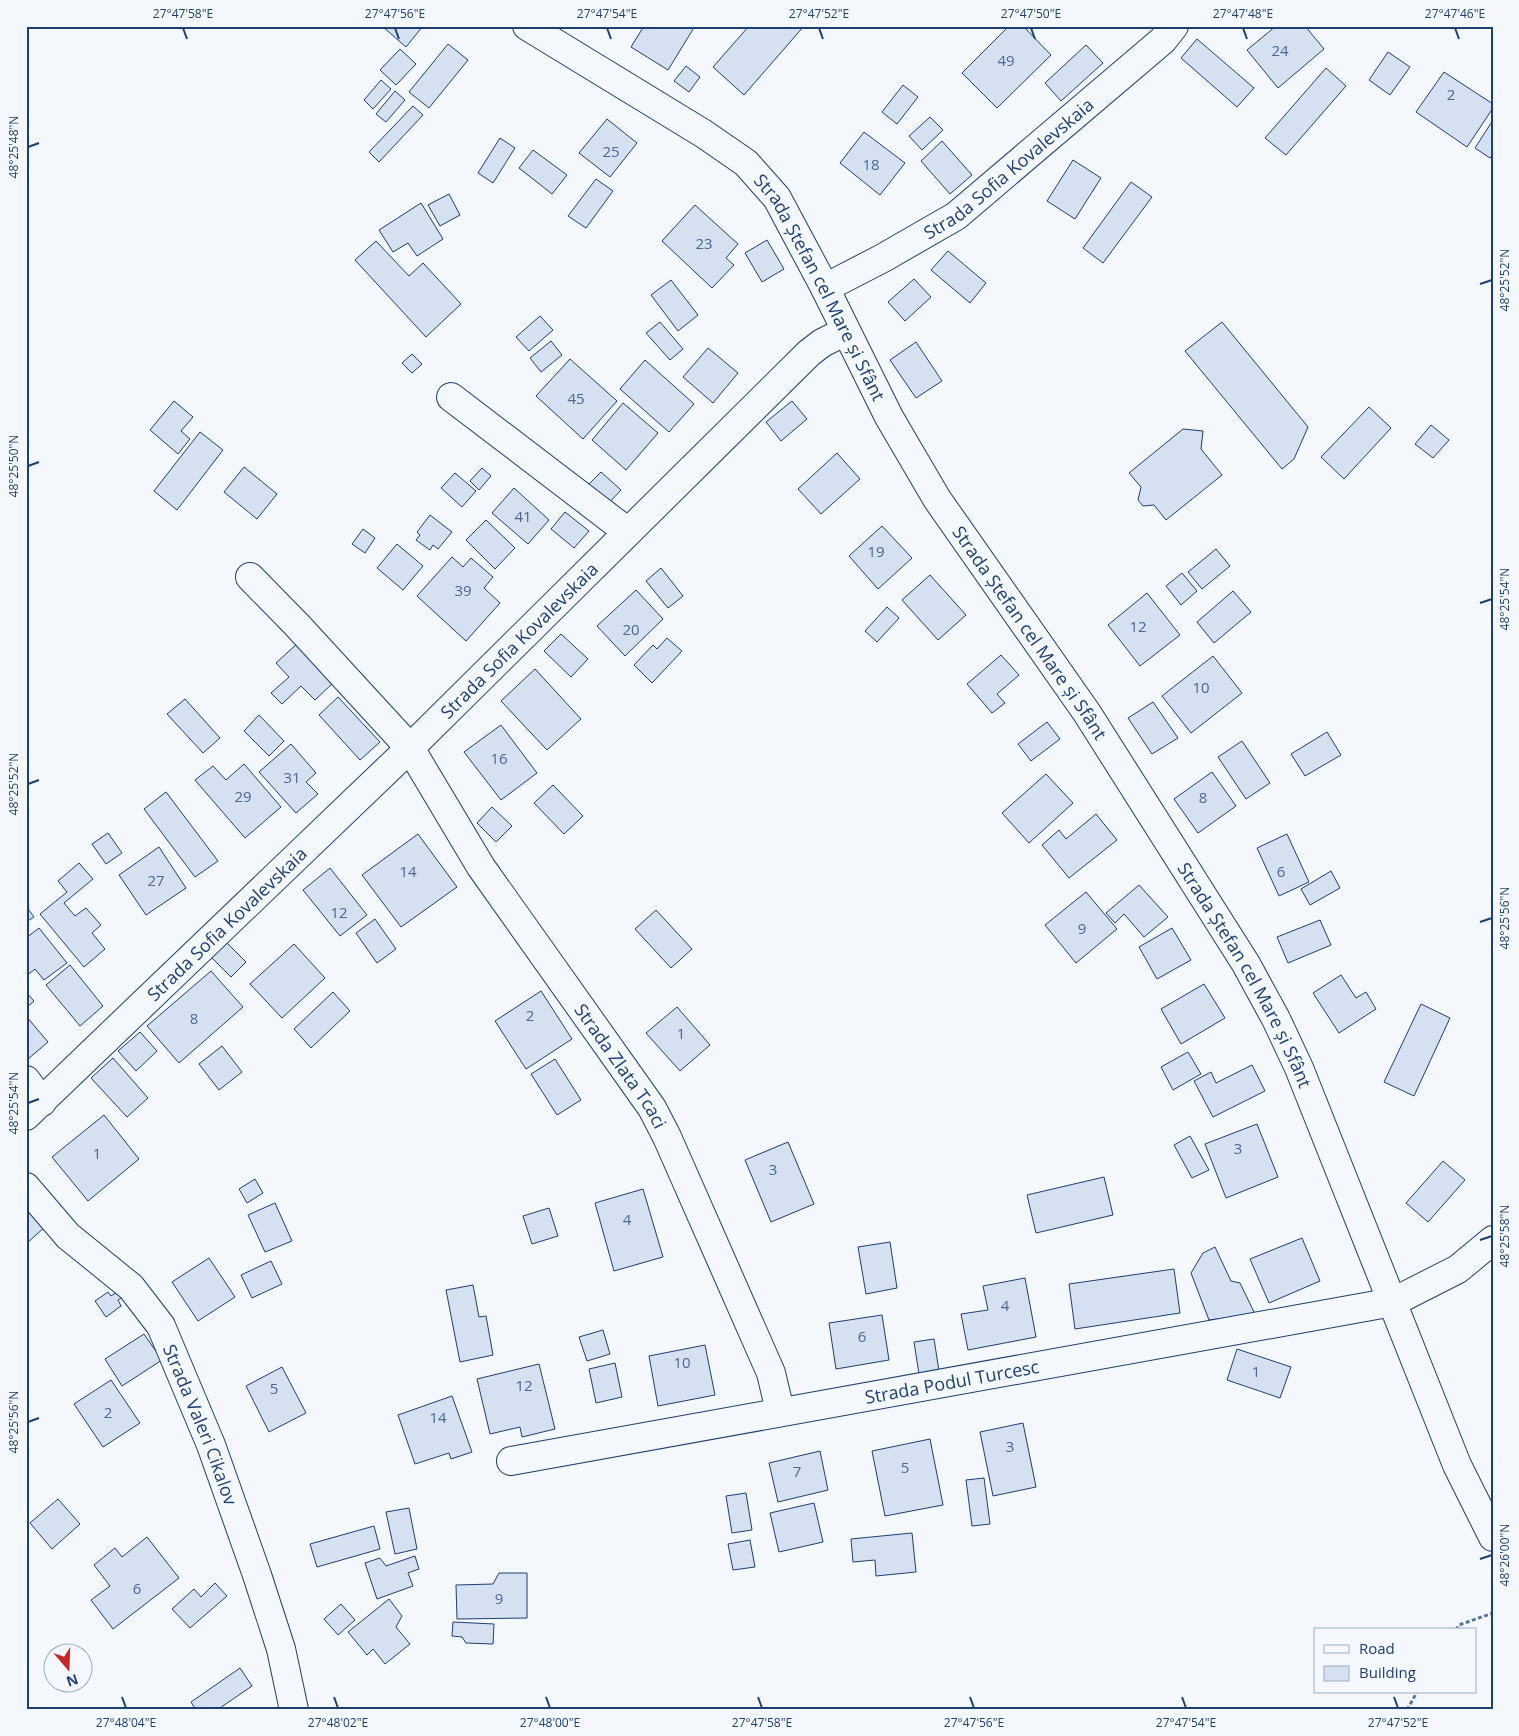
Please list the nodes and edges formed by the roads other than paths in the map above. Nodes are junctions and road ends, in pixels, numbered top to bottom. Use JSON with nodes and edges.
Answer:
{"nodes":[{"id":1,"x":527,"y":26,"type":"edge"},
{"id":2,"x":1174,"y":26,"type":"edge"},
{"id":3,"x":825,"y":288,"type":"junction"},
{"id":4,"x":846,"y":331,"type":"junction"},
{"id":5,"x":451,"y":397,"type":"dead end"},
{"id":6,"x":628,"y":532,"type":"junction"},
{"id":7,"x":250,"y":576,"type":"dead end"},
{"id":8,"x":410,"y":748,"type":"junction"},
{"id":9,"x":32,"y":1099,"type":"edge"},
{"id":10,"x":26,"y":1187,"type":"edge"},
{"id":11,"x":1493,"y":1240,"type":"edge"},
{"id":12,"x":1393,"y":1302,"type":"junction"},
{"id":13,"x":780,"y":1412,"type":"junction"},
{"id":14,"x":511,"y":1460,"type":"dead end"},
{"id":15,"x":1493,"y":1537,"type":"edge"},
{"id":16,"x":294,"y":1710,"type":"edge"}],
"edges":[{"from":1,"to":3,"type":"street","name":"Strada Ștefan cel Mare și Sfânt"},
{"from":2,"to":3,"type":"street","name":"Strada Sofia Kovalevskaia"},
{"from":3,"to":4,"type":"street","name":"Strada Ștefan cel Mare și Sfânt"},
{"from":4,"to":6,"type":"street","name":"Strada Sofia Kovalevskaia"},
{"from":4,"to":12,"type":"street","name":"Strada Ștefan cel Mare și Sfânt"},
{"from":5,"to":6,"type":"street"},
{"from":6,"to":8,"type":"street","name":"Strada Sofia Kovalevskaia"},
{"from":7,"to":8,"type":"street"},
{"from":8,"to":9,"type":"street","name":"Strada Sofia Kovalevskaia"},
{"from":8,"to":13,"type":"street","name":"Strada Zlata Tcaci"},
{"from":10,"to":16,"type":"street","name":"Strada Valeri Cikalov"},
{"from":11,"to":12,"type":"street","name":"Strada Podul Turcesc"},
{"from":12,"to":13,"type":"street","name":"Strada Podul Turcesc"},
{"from":12,"to":15,"type":"street","name":"Strada Ștefan cel Mare și Sfânt"},
{"from":13,"to":14,"type":"street","name":"Strada Podul Turcesc"}]}
